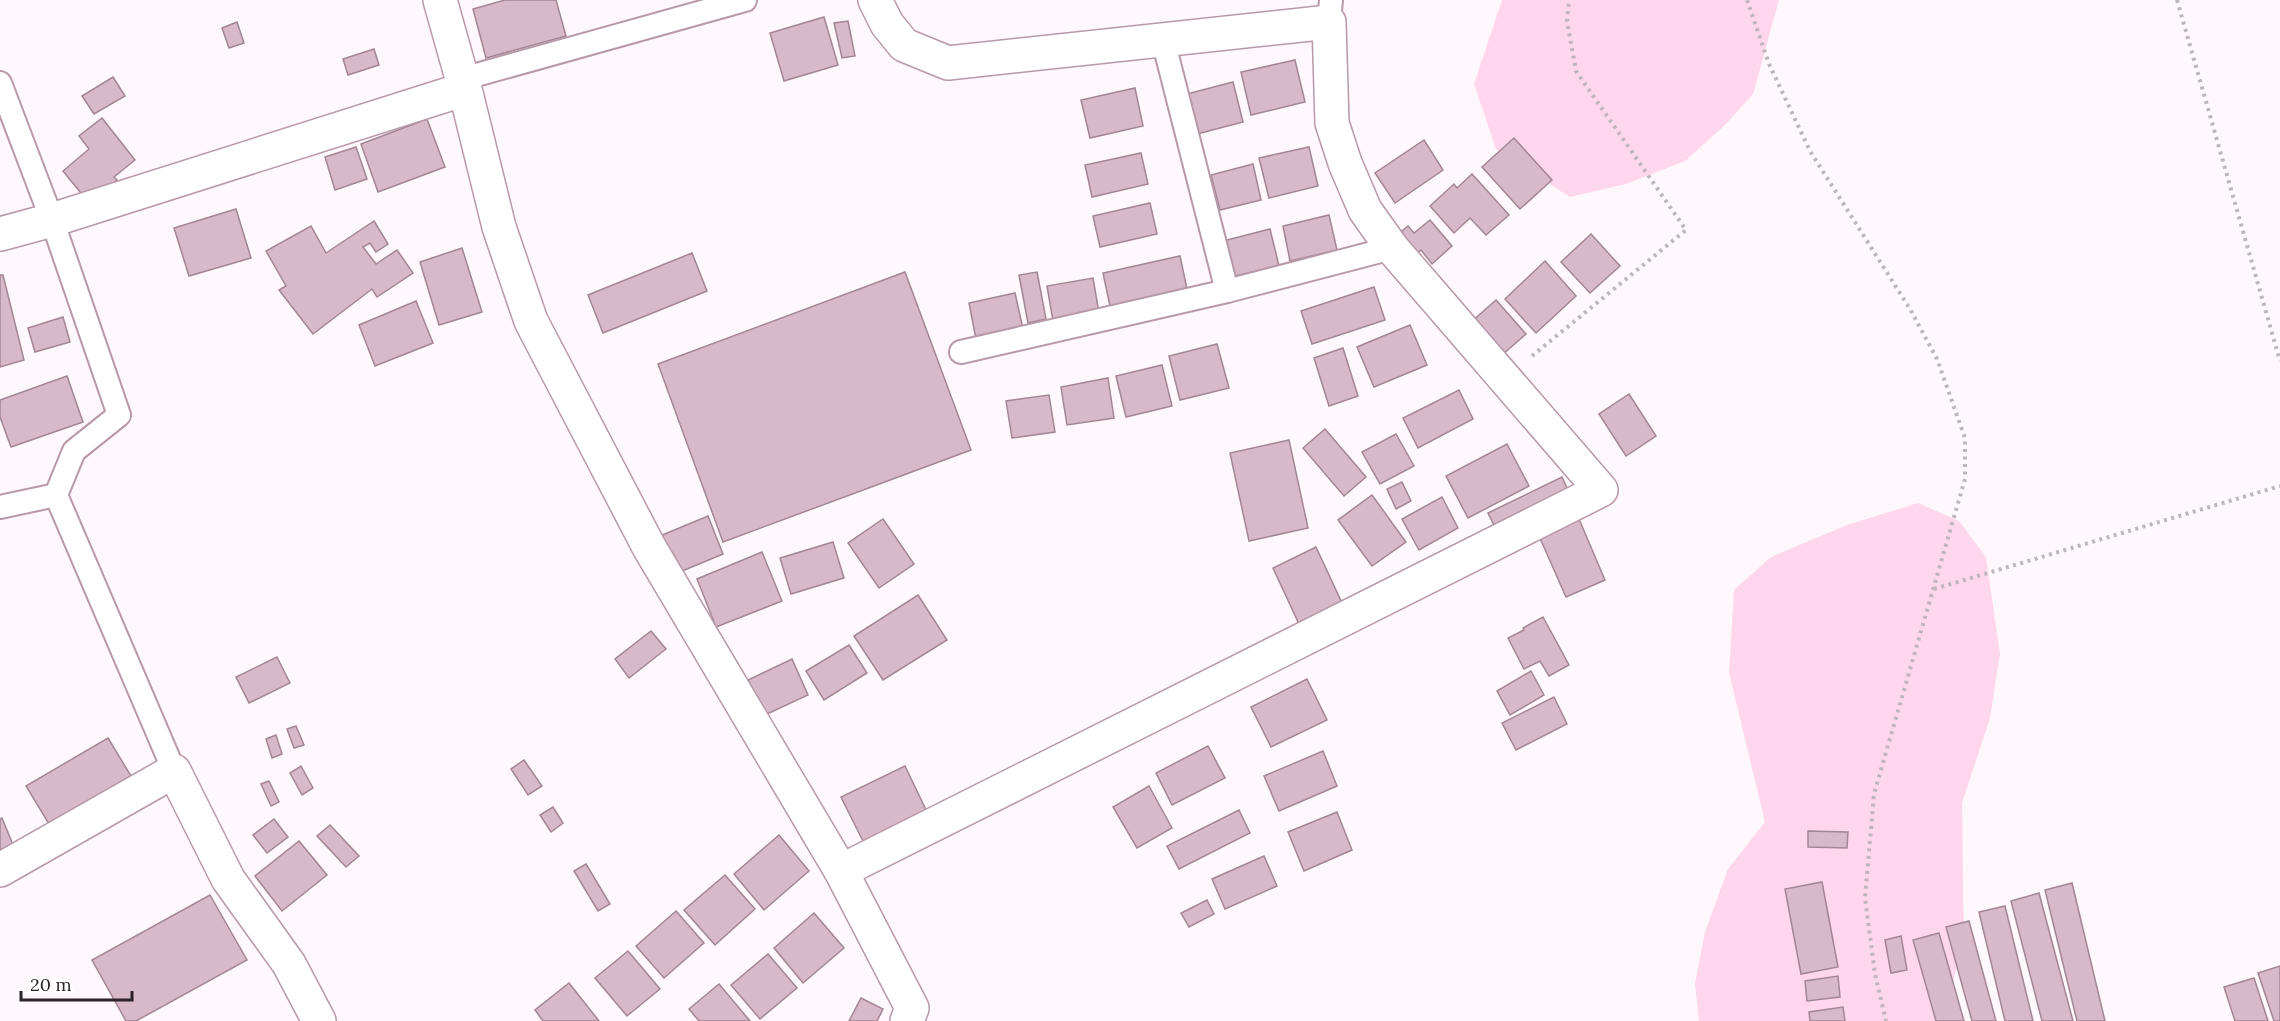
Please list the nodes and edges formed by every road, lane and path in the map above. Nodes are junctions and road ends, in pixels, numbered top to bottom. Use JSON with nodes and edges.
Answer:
{"nodes":[{"id":1,"x":440,"y":0,"type":"edge"},
{"id":2,"x":745,"y":0,"type":"edge"},
{"id":3,"x":875,"y":0,"type":"edge"},
{"id":4,"x":1569,"y":0,"type":"edge"},
{"id":5,"x":1748,"y":0,"type":"edge"},
{"id":6,"x":2177,"y":0,"type":"edge"},
{"id":7,"x":1330,"y":11,"type":"edge"},
{"id":8,"x":1164,"y":40,"type":"junction"},
{"id":9,"x":0,"y":83,"type":"edge"},
{"id":10,"x":464,"y":84,"type":"junction"},
{"id":11,"x":52,"y":220,"type":"junction"},
{"id":12,"x":0,"y":234,"type":"edge"},
{"id":13,"x":1392,"y":248,"type":"junction"},
{"id":14,"x":1227,"y":291,"type":"junction"},
{"id":15,"x":961,"y":352,"type":"dead end"},
{"id":16,"x":2280,"y":360,"type":"edge"},
{"id":17,"x":1504,"y":379,"type":"junction"},
{"id":18,"x":2280,"y":486,"type":"edge"},
{"id":19,"x":56,"y":495,"type":"junction"},
{"id":20,"x":0,"y":507,"type":"edge"},
{"id":21,"x":1933,"y":590,"type":"junction"},
{"id":22,"x":174,"y":771,"type":"junction"},
{"id":23,"x":0,"y":870,"type":"edge"},
{"id":24,"x":842,"y":871,"type":"junction"},
{"id":25,"x":913,"y":1017,"type":"edge"},
{"id":26,"x":319,"y":1021,"type":"edge"},
{"id":27,"x":1886,"y":1021,"type":"edge"}],
"edges":[{"from":1,"to":10,"type":"street"},
{"from":2,"to":10,"type":"lane"},
{"from":3,"to":8,"type":"street"},
{"from":4,"to":17,"type":"path"},
{"from":5,"to":21,"type":"path"},
{"from":6,"to":16,"type":"path"},
{"from":7,"to":8,"type":"street"},
{"from":7,"to":13,"type":"street"},
{"from":8,"to":14,"type":"lane"},
{"from":9,"to":11,"type":"lane"},
{"from":10,"to":11,"type":"street"},
{"from":10,"to":24,"type":"street"},
{"from":11,"to":12,"type":"street"},
{"from":11,"to":19,"type":"lane"},
{"from":13,"to":14,"type":"lane"},
{"from":13,"to":17,"type":"street"},
{"from":14,"to":15,"type":"lane"},
{"from":17,"to":24,"type":"street"},
{"from":18,"to":21,"type":"path"},
{"from":19,"to":20,"type":"lane"},
{"from":19,"to":22,"type":"lane"},
{"from":21,"to":27,"type":"path"},
{"from":22,"to":23,"type":"street"},
{"from":22,"to":26,"type":"street"},
{"from":24,"to":25,"type":"street"}]}
